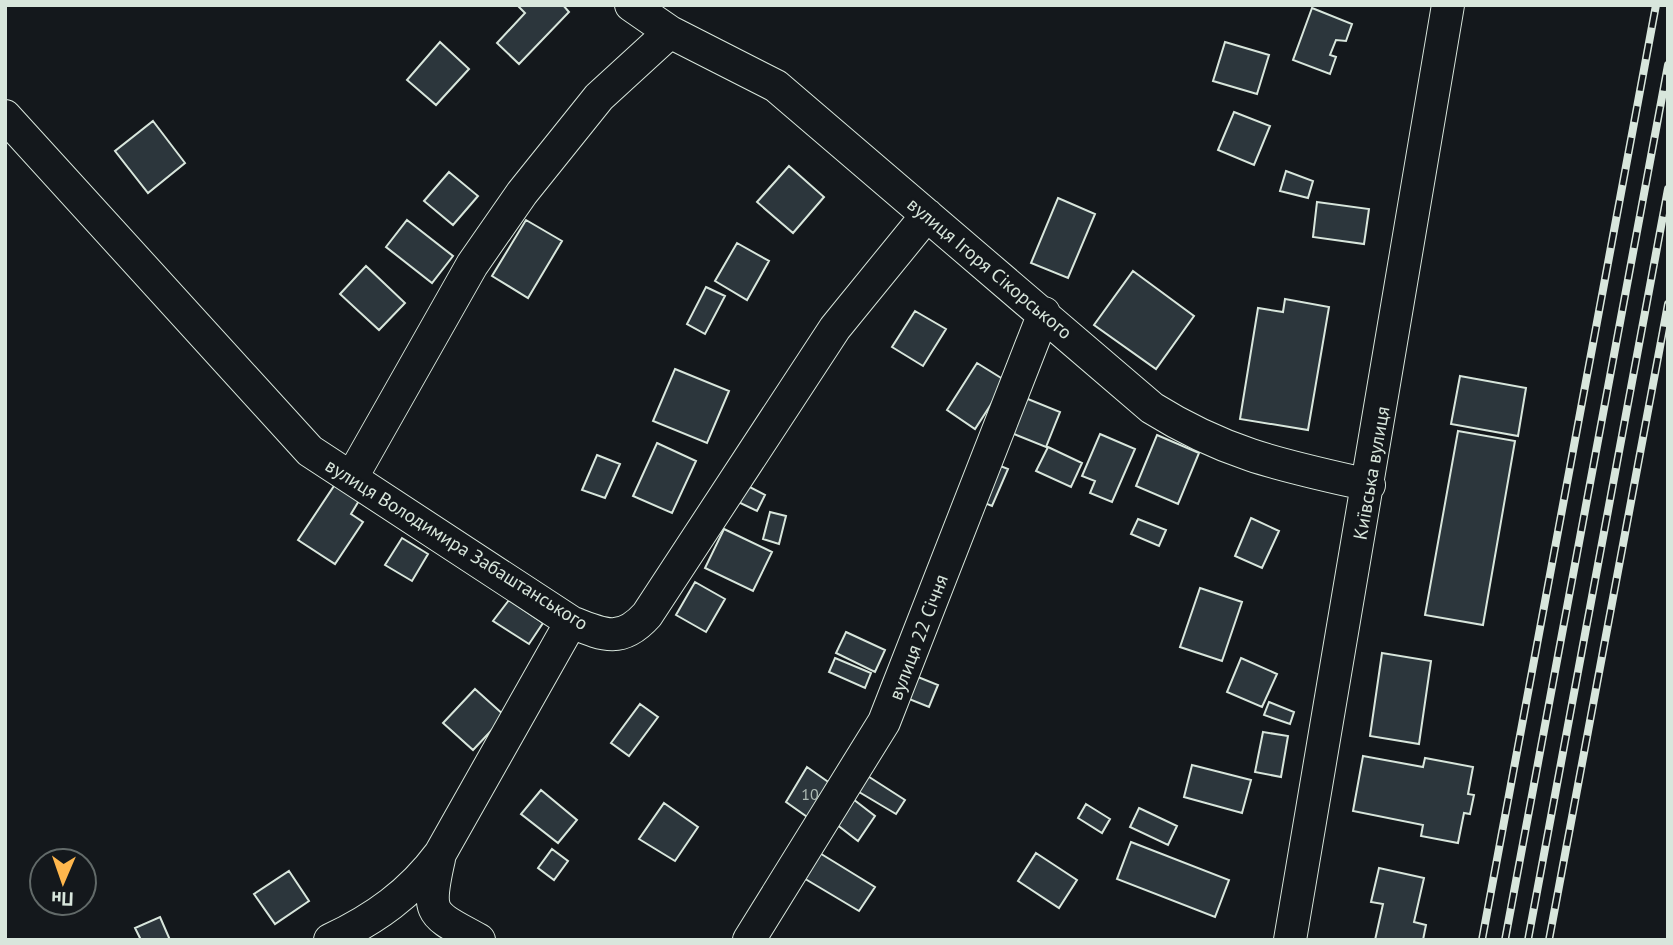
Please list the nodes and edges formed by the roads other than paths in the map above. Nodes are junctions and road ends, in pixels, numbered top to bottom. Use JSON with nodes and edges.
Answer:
{"nodes":[{"id":1,"x":631,"y":5,"type":"edge"},
{"id":2,"x":1448,"y":5,"type":"edge"},
{"id":3,"x":670,"y":32,"type":"junction"},
{"id":4,"x":5,"y":116,"type":"edge"},
{"id":5,"x":927,"y":215,"type":"junction"},
{"id":6,"x":1044,"y":313,"type":"junction"},
{"id":7,"x":352,"y":477,"type":"junction"},
{"id":8,"x":1369,"y":485,"type":"junction"},
{"id":9,"x":571,"y":622,"type":"junction"},
{"id":10,"x":440,"y":854,"type":"junction"},
{"id":11,"x":330,"y":940,"type":"edge"},
{"id":12,"x":479,"y":940,"type":"edge"},
{"id":13,"x":749,"y":940,"type":"edge"},
{"id":14,"x":1290,"y":940,"type":"edge"}],
"edges":[{"from":1,"to":3,"type":"street","name":"вулиця Ігоря Сікорського"},
{"from":2,"to":8,"type":"street","name":"Київська вулиця"},
{"from":3,"to":5,"type":"street","name":"вулиця Ігоря Сікорського"},
{"from":3,"to":7,"type":"street"},
{"from":4,"to":7,"type":"street","name":"вулиця Володимира Забаштанського"},
{"from":5,"to":6,"type":"street","name":"вулиця Ігоря Сікорського"},
{"from":5,"to":9,"type":"street","name":"вулиця Володимира Забаштанського"},
{"from":6,"to":8,"type":"street","name":"вулиця Ігоря Сікорського"},
{"from":6,"to":13,"type":"street","name":"вулиця 22 Січня"},
{"from":7,"to":9,"type":"street","name":"вулиця Володимира Забаштанського"},
{"from":8,"to":14,"type":"street","name":"Київська вулиця"},
{"from":9,"to":10,"type":"street"},
{"from":10,"to":11,"type":"street"},
{"from":10,"to":12,"type":"street"}]}
